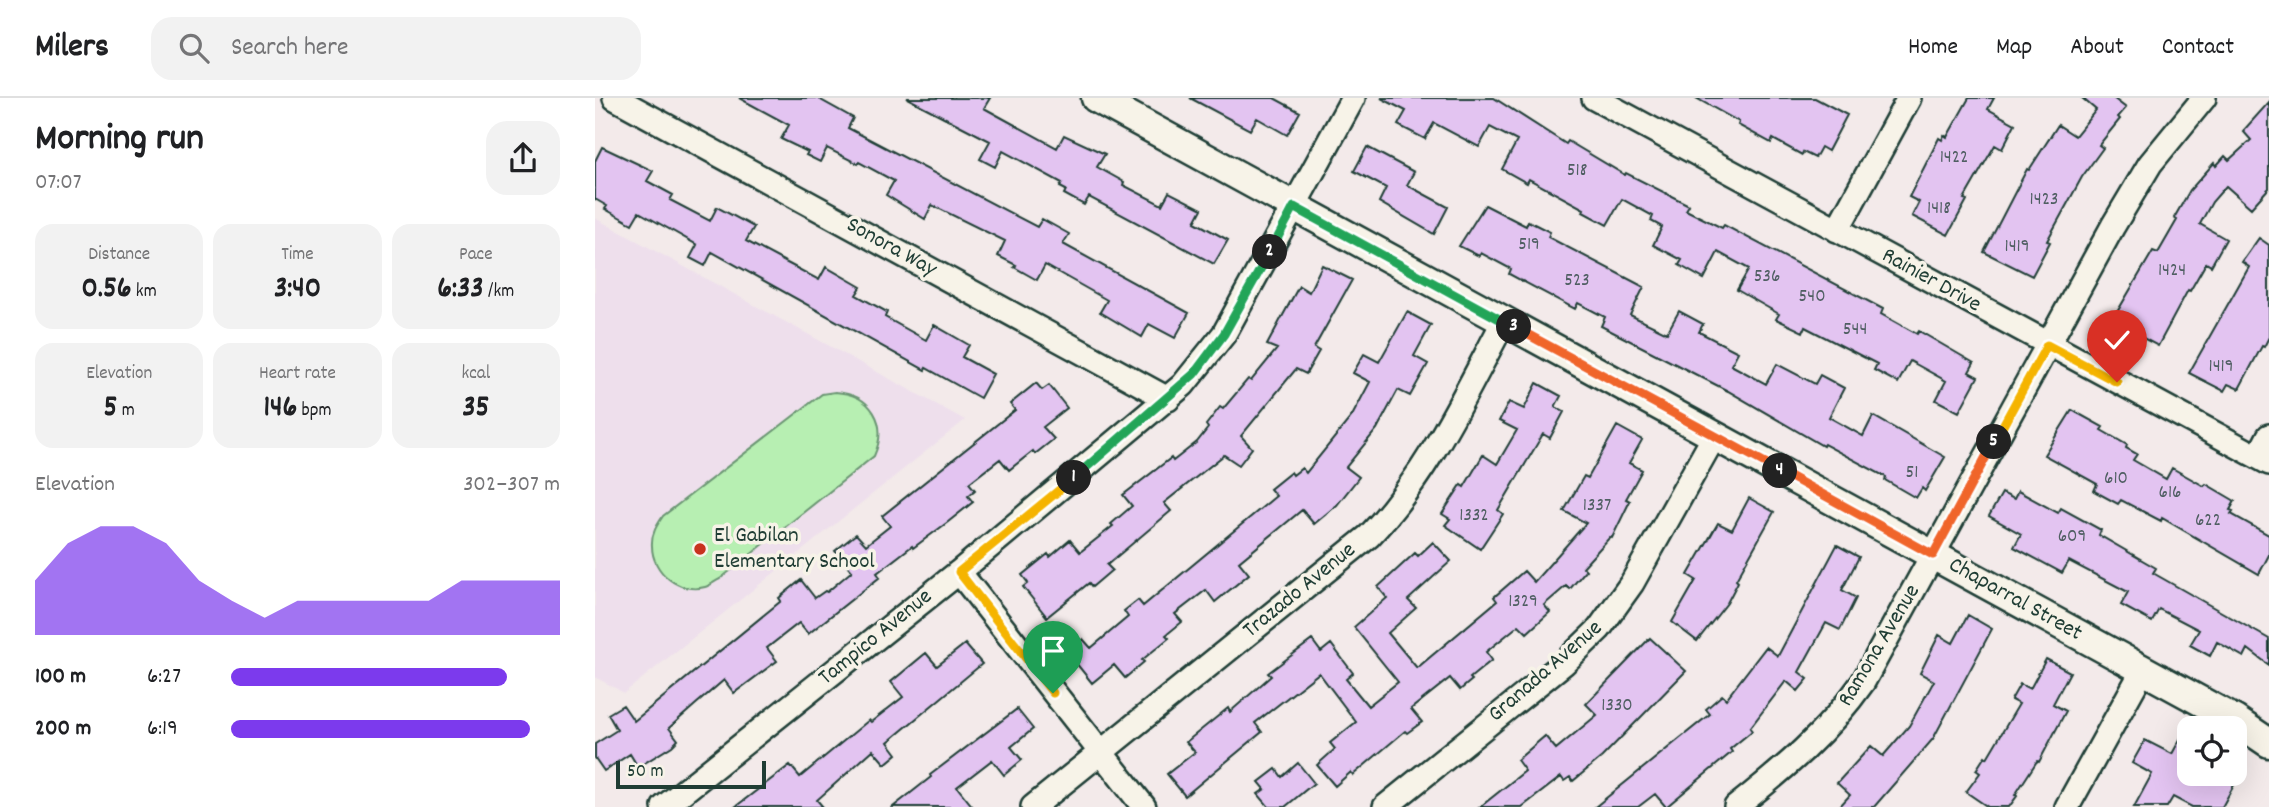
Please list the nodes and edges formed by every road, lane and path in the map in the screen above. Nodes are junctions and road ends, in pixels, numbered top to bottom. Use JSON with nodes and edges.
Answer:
{"nodes":[{"id":1,"x":615,"y":98,"type":"edge"},
{"id":2,"x":1096,"y":98,"type":"edge"},
{"id":3,"x":1353,"y":98,"type":"edge"},
{"id":4,"x":1594,"y":98,"type":"edge"},
{"id":5,"x":1909,"y":98,"type":"edge"},
{"id":6,"x":2204,"y":98,"type":"edge"},
{"id":7,"x":1622,"y":104,"type":"edge"},
{"id":8,"x":1294,"y":207,"type":"junction"},
{"id":9,"x":1837,"y":230,"type":"junction"},
{"id":10,"x":1504,"y":321,"type":"junction"},
{"id":11,"x":2047,"y":345,"type":"junction"},
{"id":12,"x":1168,"y":399,"type":"junction"},
{"id":13,"x":1715,"y":435,"type":"junction"},
{"id":14,"x":2269,"y":436,"type":"edge"},
{"id":15,"x":2263,"y":460,"type":"edge"},
{"id":16,"x":1933,"y":555,"type":"junction"},
{"id":17,"x":959,"y":572,"type":"junction"},
{"id":18,"x":2143,"y":670,"type":"junction"},
{"id":19,"x":2269,"y":743,"type":"edge"},
{"id":20,"x":1100,"y":753,"type":"junction"},
{"id":21,"x":664,"y":807,"type":"edge"},
{"id":22,"x":1033,"y":807,"type":"edge"},
{"id":23,"x":1144,"y":807,"type":"edge"},
{"id":24,"x":1385,"y":807,"type":"edge"},
{"id":25,"x":1737,"y":807,"type":"edge"},
{"id":26,"x":2067,"y":807,"type":"edge"}],
"edges":[{"from":1,"to":12,"type":"street","name":"Sonora Way"},
{"from":2,"to":8,"type":"street","name":"Chaparral Street"},
{"from":3,"to":8,"type":"street","name":"Tampico Avenue"},
{"from":4,"to":7,"type":"street","name":"Rainier Drive"},
{"from":5,"to":9,"type":"street"},
{"from":6,"to":11,"type":"street","name":"Ramona Avenue"},
{"from":7,"to":9,"type":"street","name":"Rainier Drive"},
{"from":8,"to":10,"type":"street","name":"Chaparral Street"},
{"from":8,"to":12,"type":"street","name":"Tampico Avenue"},
{"from":9,"to":11,"type":"street","name":"Rainier Drive"},
{"from":10,"to":13,"type":"street","name":"Chaparral Street"},
{"from":10,"to":20,"type":"street","name":"Trazado Avenue"},
{"from":11,"to":15,"type":"street","name":"Rainier Drive"},
{"from":11,"to":16,"type":"street","name":"Ramona Avenue"},
{"from":12,"to":17,"type":"street","name":"Tampico Avenue"},
{"from":13,"to":16,"type":"street","name":"Chaparral Street"},
{"from":13,"to":24,"type":"street","name":"Granada Avenue"},
{"from":14,"to":15,"type":"street"},
{"from":16,"to":18,"type":"street","name":"Chaparral Street"},
{"from":16,"to":25,"type":"street","name":"Ramona Avenue"},
{"from":17,"to":20,"type":"street"},
{"from":17,"to":21,"type":"street","name":"Tampico Avenue"},
{"from":18,"to":19,"type":"street","name":"Chaparral Street"},
{"from":18,"to":26,"type":"street"},
{"from":20,"to":22,"type":"street","name":"Trazado Avenue"},
{"from":20,"to":23,"type":"street"}]}
